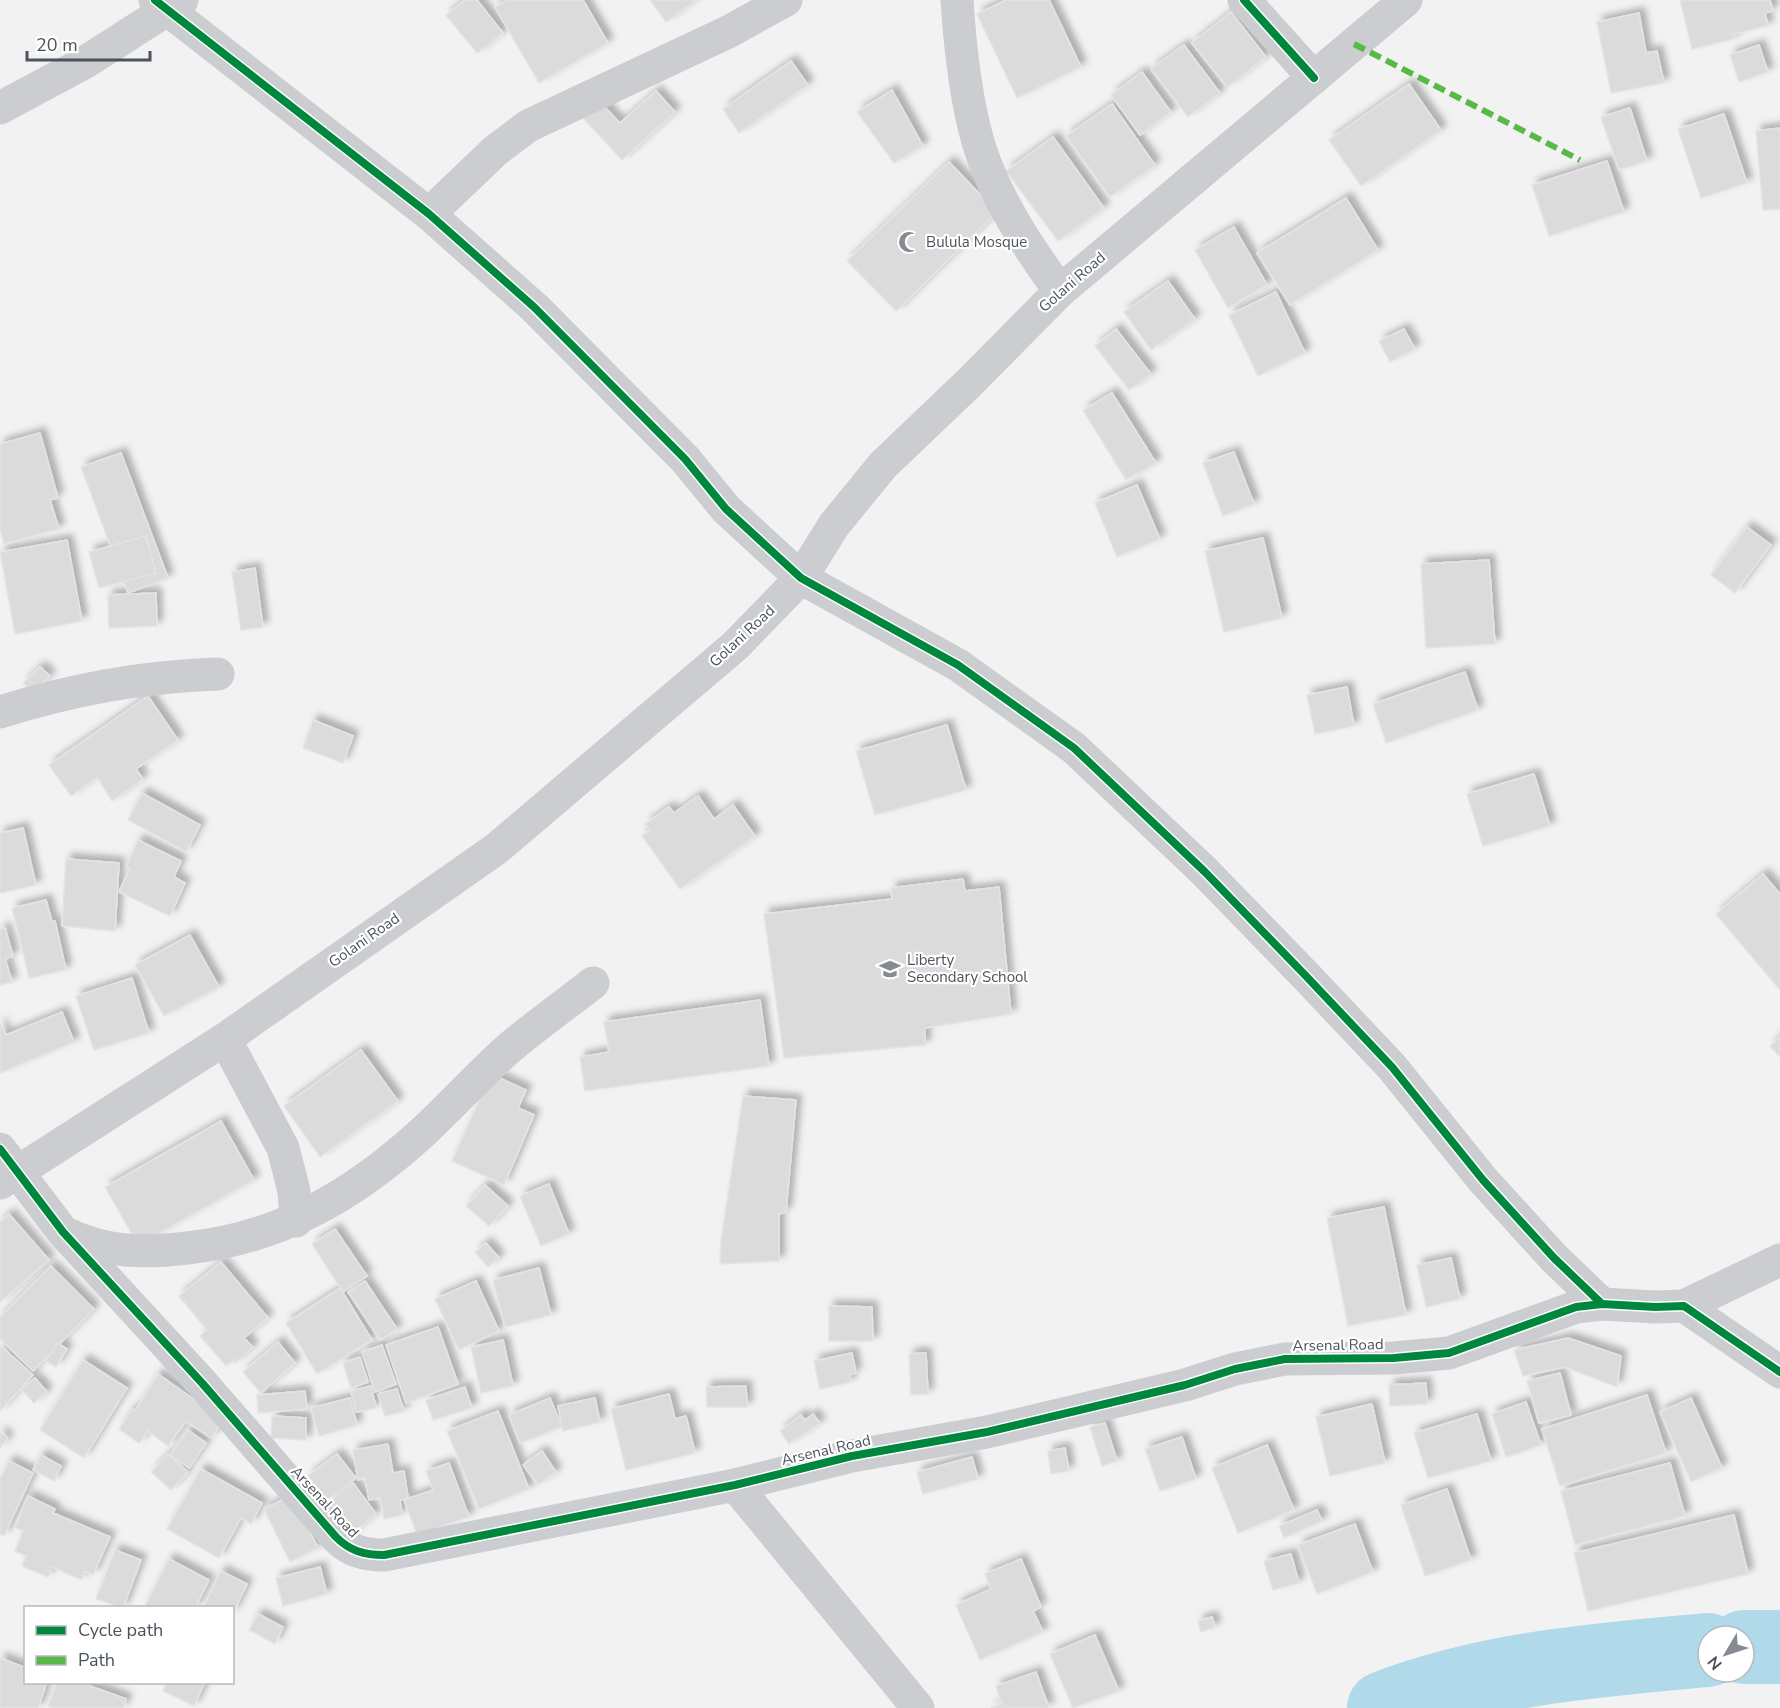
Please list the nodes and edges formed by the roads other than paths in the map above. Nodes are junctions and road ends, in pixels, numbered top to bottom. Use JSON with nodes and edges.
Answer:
{"nodes":[{"id":1,"x":786,"y":0,"type":"edge"},
{"id":2,"x":957,"y":0,"type":"edge"},
{"id":3,"x":1244,"y":0,"type":"edge"},
{"id":4,"x":1406,"y":0,"type":"edge"},
{"id":5,"x":168,"y":3,"type":"edge"},
{"id":6,"x":1314,"y":78,"type":"junction"},
{"id":7,"x":0,"y":108,"type":"edge"},
{"id":8,"x":429,"y":214,"type":"junction"},
{"id":9,"x":1059,"y":291,"type":"junction"},
{"id":10,"x":801,"y":579,"type":"junction"},
{"id":11,"x":218,"y":674,"type":"dead end"},
{"id":12,"x":0,"y":712,"type":"edge"},
{"id":13,"x":594,"y":983,"type":"dead end"},
{"id":14,"x":225,"y":1039,"type":"junction"},
{"id":15,"x":6,"y":1168,"type":"edge"},
{"id":16,"x":296,"y":1221,"type":"junction"},
{"id":17,"x":63,"y":1232,"type":"junction"},
{"id":18,"x":1780,"y":1260,"type":"edge"},
{"id":19,"x":1602,"y":1304,"type":"junction"},
{"id":20,"x":1684,"y":1306,"type":"junction"},
{"id":21,"x":1780,"y":1372,"type":"edge"},
{"id":22,"x":735,"y":1485,"type":"junction"},
{"id":23,"x":918,"y":1708,"type":"edge"}],
"edges":[{"from":1,"to":8,"type":"street"},
{"from":2,"to":9,"type":"street"},
{"from":3,"to":6,"type":"street"},
{"from":4,"to":6,"type":"street","name":"Golani Road"},
{"from":5,"to":7,"type":"street"},
{"from":5,"to":8,"type":"street"},
{"from":6,"to":9,"type":"street","name":"Golani Road"},
{"from":8,"to":10,"type":"street"},
{"from":9,"to":10,"type":"street","name":"Golani Road"},
{"from":10,"to":14,"type":"street","name":"Golani Road"},
{"from":10,"to":19,"type":"street"},
{"from":11,"to":12,"type":"street"},
{"from":13,"to":16,"type":"street"},
{"from":14,"to":15,"type":"street","name":"Golani Road"},
{"from":14,"to":16,"type":"street"},
{"from":15,"to":17,"type":"street","name":"Arsenal Road"},
{"from":16,"to":17,"type":"street"},
{"from":17,"to":22,"type":"street","name":"Arsenal Road"},
{"from":18,"to":20,"type":"street"},
{"from":19,"to":20,"type":"street","name":"Arsenal Road"},
{"from":19,"to":22,"type":"street","name":"Arsenal Road"},
{"from":20,"to":21,"type":"street"},
{"from":22,"to":23,"type":"street"}]}
